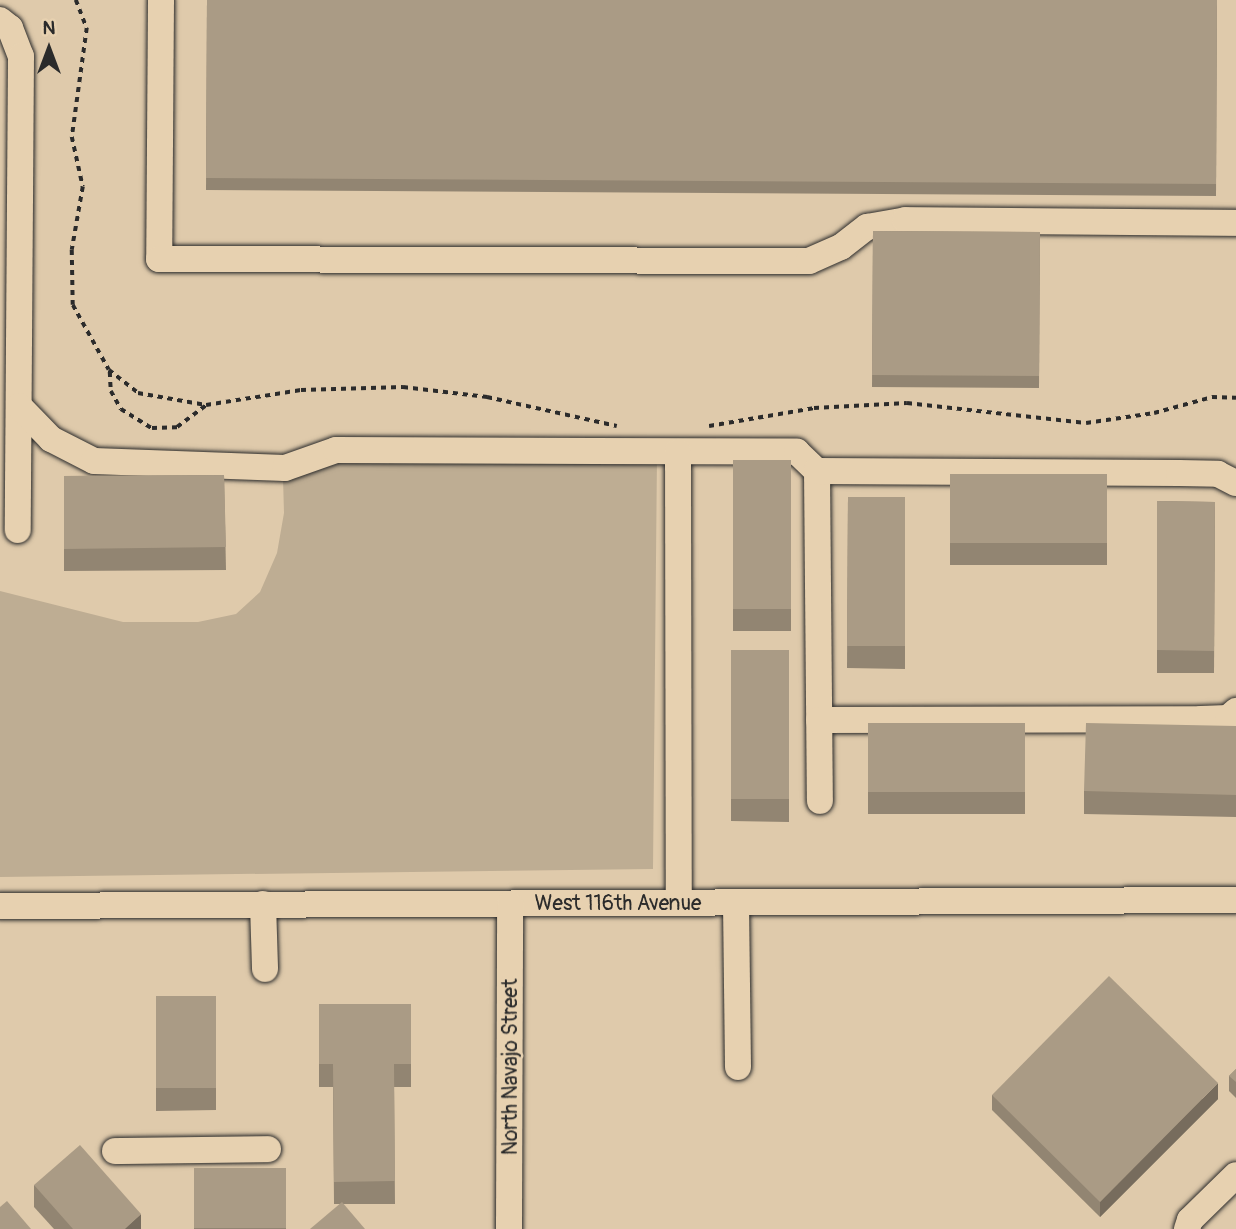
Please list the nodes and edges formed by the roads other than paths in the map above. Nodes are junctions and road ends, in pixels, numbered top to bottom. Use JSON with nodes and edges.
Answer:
{"nodes":[{"id":1,"x":161,"y":0,"type":"edge"},
{"id":2,"x":0,"y":20,"type":"edge"},
{"id":3,"x":1236,"y":223,"type":"edge"},
{"id":4,"x":10,"y":347,"type":"edge"},
{"id":5,"x":19,"y":406,"type":"junction"},
{"id":6,"x":678,"y":452,"type":"junction"},
{"id":7,"x":817,"y":471,"type":"junction"},
{"id":8,"x":1236,"y":483,"type":"edge"},
{"id":9,"x":18,"y":530,"type":"dead end"},
{"id":10,"x":1236,"y":710,"type":"edge"},
{"id":11,"x":819,"y":720,"type":"junction"},
{"id":12,"x":820,"y":801,"type":"dead end"},
{"id":13,"x":1236,"y":900,"type":"edge"},
{"id":14,"x":679,"y":903,"type":"junction"},
{"id":15,"x":736,"y":903,"type":"junction"},
{"id":16,"x":263,"y":904,"type":"junction"},
{"id":17,"x":510,"y":905,"type":"junction"},
{"id":18,"x":0,"y":906,"type":"edge"},
{"id":19,"x":265,"y":969,"type":"dead end"},
{"id":20,"x":738,"y":1067,"type":"dead end"},
{"id":21,"x":268,"y":1149,"type":"dead end"},
{"id":22,"x":115,"y":1151,"type":"dead end"},
{"id":23,"x":1236,"y":1175,"type":"edge"},
{"id":24,"x":509,"y":1229,"type":"edge"},
{"id":25,"x":1187,"y":1229,"type":"edge"}],
"edges":[{"from":1,"to":3,"type":"street"},
{"from":2,"to":4,"type":"street"},
{"from":4,"to":5,"type":"street"},
{"from":5,"to":6,"type":"street"},
{"from":5,"to":9,"type":"street"},
{"from":6,"to":7,"type":"street"},
{"from":6,"to":14,"type":"street"},
{"from":7,"to":8,"type":"street"},
{"from":7,"to":11,"type":"street"},
{"from":10,"to":11,"type":"street"},
{"from":11,"to":12,"type":"street"},
{"from":13,"to":15,"type":"street","name":"West 116th Avenue"},
{"from":14,"to":15,"type":"street","name":"West 116th Avenue"},
{"from":14,"to":17,"type":"street","name":"West 116th Avenue"},
{"from":15,"to":20,"type":"street"},
{"from":16,"to":17,"type":"street","name":"West 116th Avenue"},
{"from":16,"to":18,"type":"street","name":"West 116th Avenue"},
{"from":16,"to":19,"type":"street"},
{"from":17,"to":24,"type":"street","name":"North Navajo Street"},
{"from":21,"to":22,"type":"street"},
{"from":23,"to":25,"type":"street"}]}
